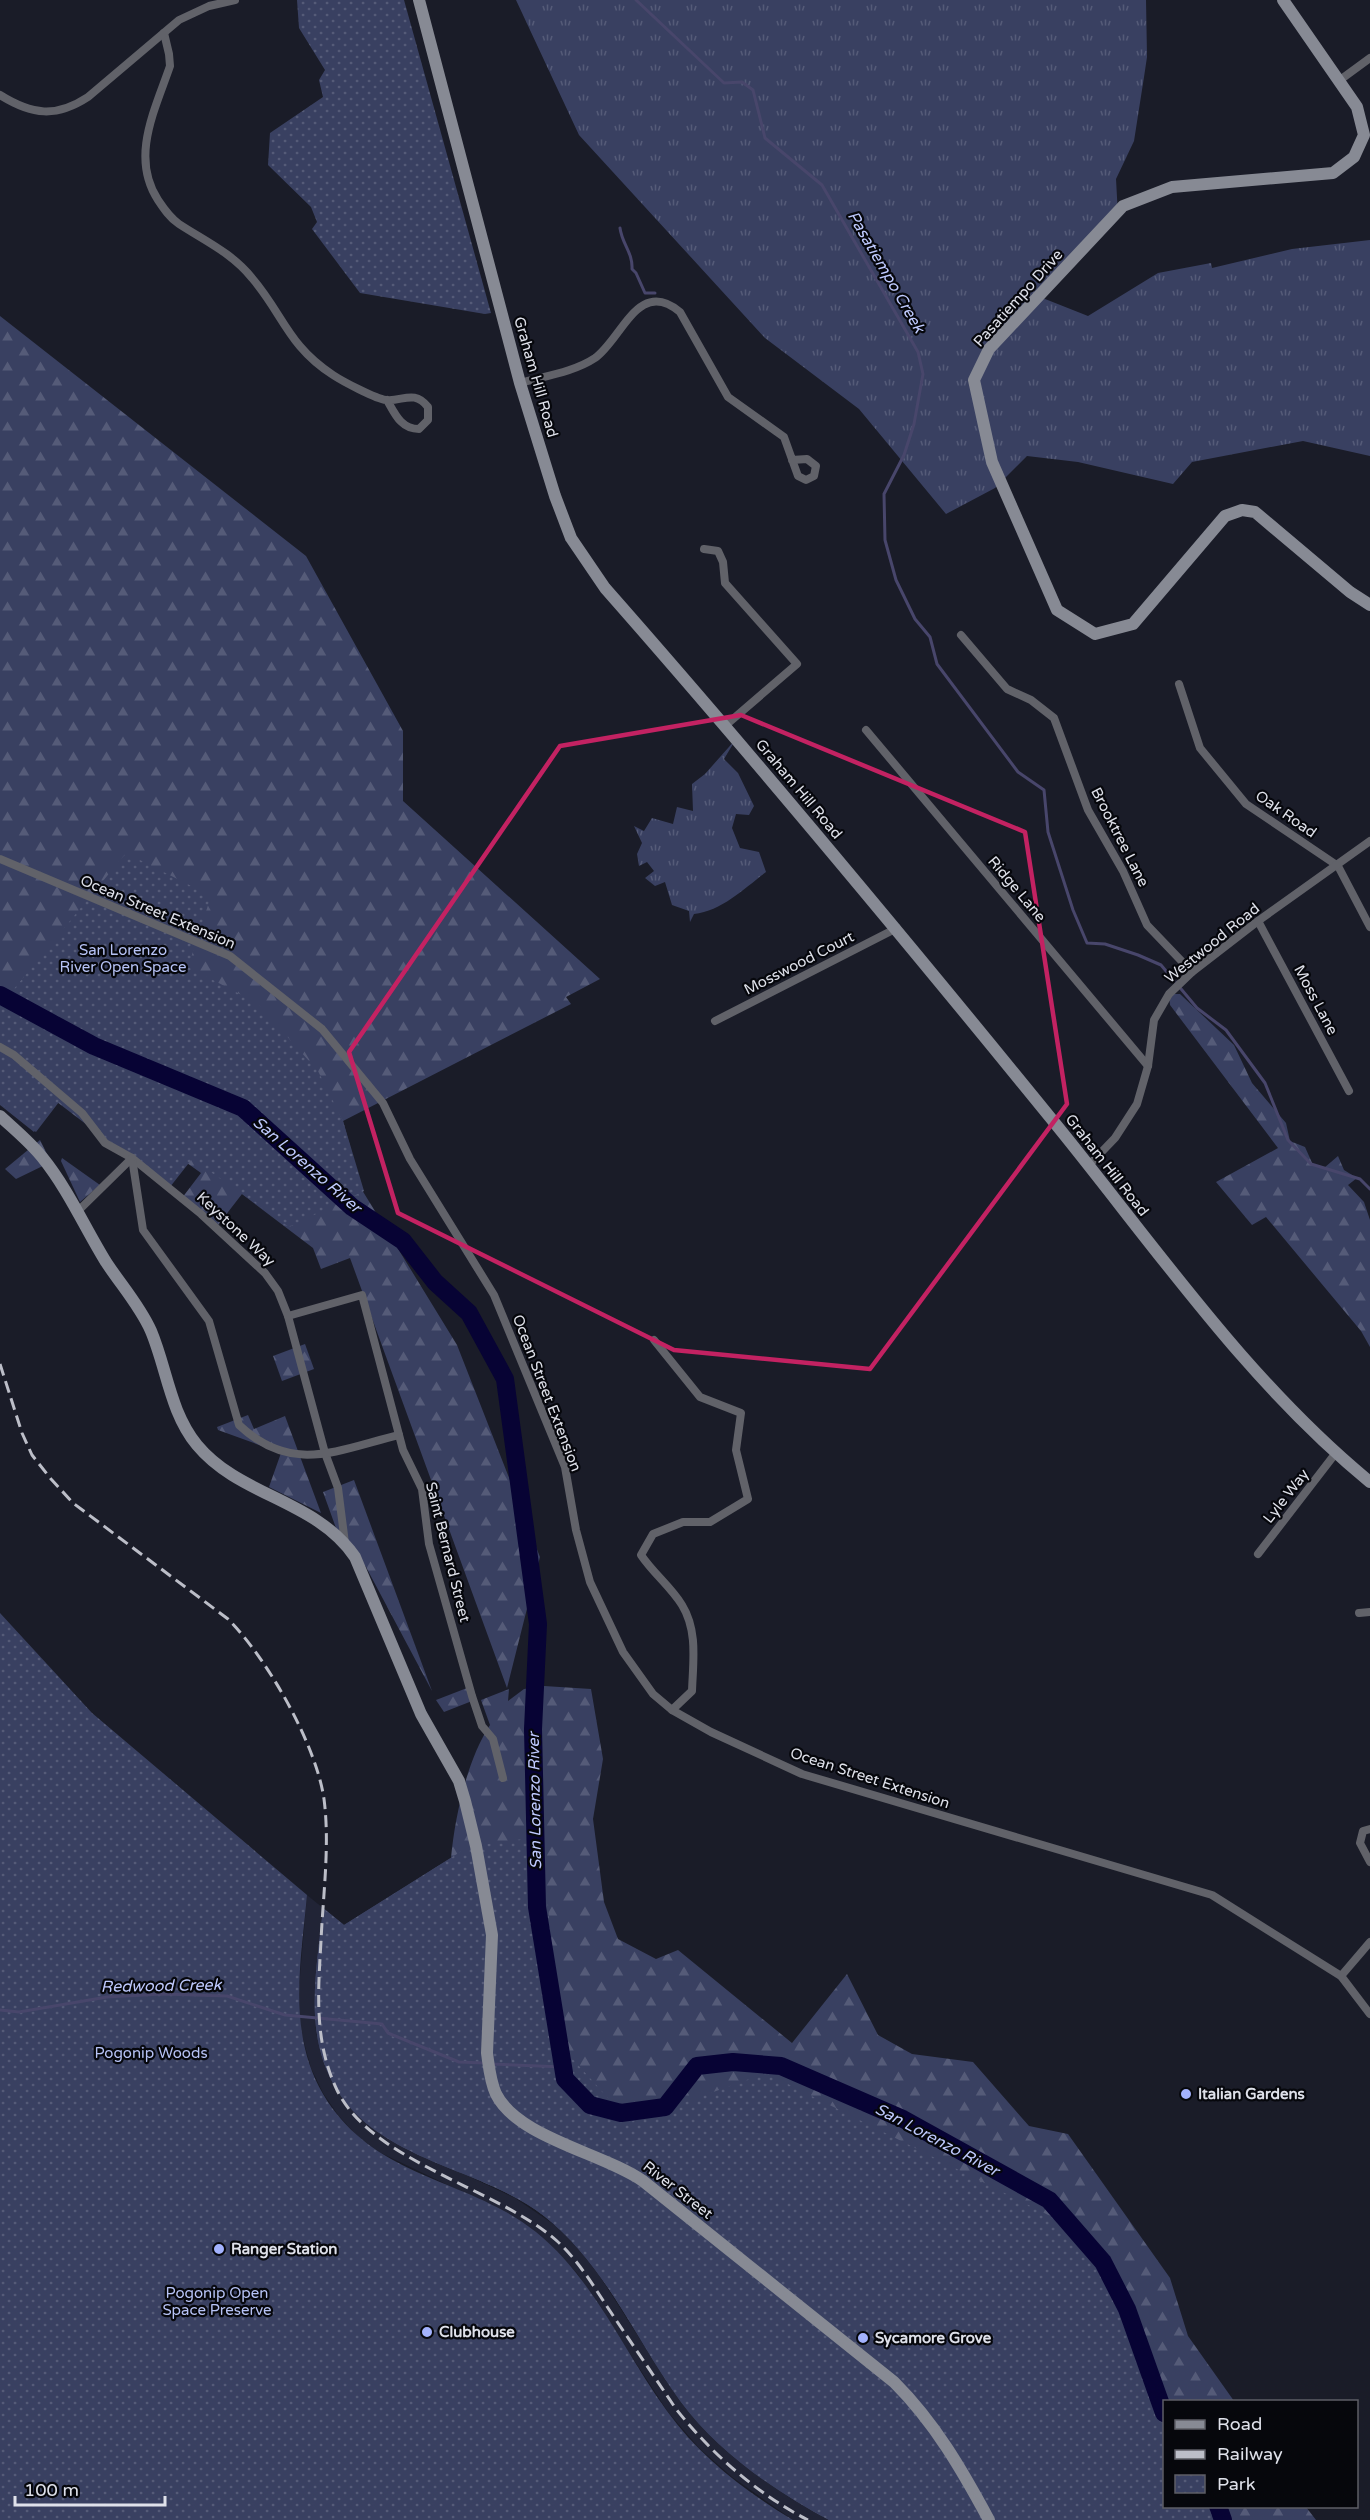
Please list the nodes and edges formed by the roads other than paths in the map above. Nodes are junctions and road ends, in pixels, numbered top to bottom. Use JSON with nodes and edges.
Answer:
{"nodes":[{"id":1,"x":235,"y":0,"type":"edge"},
{"id":2,"x":419,"y":0,"type":"edge"},
{"id":3,"x":1283,"y":0,"type":"edge"},
{"id":4,"x":164,"y":33,"type":"junction"},
{"id":5,"x":1370,"y":58,"type":"edge"},
{"id":6,"x":1340,"y":80,"type":"junction"},
{"id":7,"x":0,"y":95,"type":"edge"},
{"id":8,"x":520,"y":382,"type":"junction"},
{"id":9,"x":387,"y":400,"type":"junction"},
{"id":10,"x":792,"y":460,"type":"dead end"},
{"id":11,"x":704,"y":549,"type":"dead end"},
{"id":12,"x":1370,"y":605,"type":"edge"},
{"id":13,"x":961,"y":635,"type":"dead end"},
{"id":14,"x":1179,"y":684,"type":"dead end"},
{"id":15,"x":726,"y":725,"type":"junction"},
{"id":16,"x":866,"y":730,"type":"dead end"},
{"id":17,"x":1370,"y":841,"type":"edge"},
{"id":18,"x":0,"y":859,"type":"edge"},
{"id":19,"x":1338,"y":866,"type":"junction"},
{"id":20,"x":1258,"y":921,"type":"junction"},
{"id":21,"x":1370,"y":927,"type":"edge"},
{"id":22,"x":897,"y":928,"type":"junction"},
{"id":23,"x":1192,"y":972,"type":"junction"},
{"id":24,"x":715,"y":1021,"type":"dead end"},
{"id":25,"x":0,"y":1047,"type":"edge"},
{"id":26,"x":1148,"y":1066,"type":"junction"},
{"id":27,"x":1349,"y":1091,"type":"dead end"},
{"id":28,"x":0,"y":1116,"type":"edge"},
{"id":29,"x":132,"y":1158,"type":"junction"},
{"id":30,"x":1089,"y":1165,"type":"junction"},
{"id":31,"x":77,"y":1212,"type":"junction"},
{"id":32,"x":288,"y":1316,"type":"junction"},
{"id":33,"x":654,"y":1340,"type":"dead end"},
{"id":34,"x":399,"y":1435,"type":"junction"},
{"id":35,"x":325,"y":1453,"type":"junction"},
{"id":36,"x":1335,"y":1454,"type":"junction"},
{"id":37,"x":1370,"y":1482,"type":"edge"},
{"id":38,"x":345,"y":1543,"type":"junction"},
{"id":39,"x":1258,"y":1554,"type":"dead end"},
{"id":40,"x":1370,"y":1612,"type":"edge"},
{"id":41,"x":1359,"y":1613,"type":"dead end"},
{"id":42,"x":672,"y":1710,"type":"junction"},
{"id":43,"x":503,"y":1778,"type":"dead end"},
{"id":44,"x":1370,"y":1829,"type":"edge"},
{"id":45,"x":1370,"y":1862,"type":"edge"},
{"id":46,"x":1370,"y":1942,"type":"edge"},
{"id":47,"x":1341,"y":1976,"type":"junction"},
{"id":48,"x":1370,"y":2014,"type":"edge"},
{"id":49,"x":989,"y":2520,"type":"edge"}],
"edges":[{"from":1,"to":4,"type":"street"},
{"from":2,"to":8,"type":"main road","name":"Graham Hill Road"},
{"from":3,"to":6,"type":"main road","name":"Pasatiempo Drive"},
{"from":4,"to":7,"type":"street"},
{"from":4,"to":9,"type":"street"},
{"from":5,"to":6,"type":"street"},
{"from":6,"to":12,"type":"main road","name":"Pasatiempo Drive"},
{"from":8,"to":10,"type":"street"},
{"from":8,"to":15,"type":"main road","name":"Graham Hill Road"},
{"from":9,"to":9,"type":"street"},
{"from":11,"to":15,"type":"street"},
{"from":13,"to":23,"type":"street","name":"Brooktree Lane"},
{"from":14,"to":19,"type":"street","name":"Oak Road"},
{"from":15,"to":22,"type":"main road","name":"Graham Hill Road"},
{"from":16,"to":26,"type":"street","name":"Ridge Lane"},
{"from":17,"to":19,"type":"street","name":"Westwood Road"},
{"from":18,"to":42,"type":"street","name":"Ocean Street Extension"},
{"from":19,"to":20,"type":"street","name":"Westwood Road"},
{"from":19,"to":21,"type":"street","name":"Oak Road"},
{"from":20,"to":23,"type":"street","name":"Westwood Road"},
{"from":20,"to":27,"type":"street","name":"Moss Lane"},
{"from":22,"to":24,"type":"street","name":"Mosswood Court"},
{"from":22,"to":30,"type":"main road","name":"Graham Hill Road"},
{"from":23,"to":26,"type":"street","name":"Westwood Road"},
{"from":25,"to":29,"type":"street","name":"Keystone Way"},
{"from":26,"to":30,"type":"street","name":"Westwood Road"},
{"from":28,"to":31,"type":"main road"},
{"from":29,"to":31,"type":"street"},
{"from":29,"to":32,"type":"street","name":"Keystone Way"},
{"from":29,"to":35,"type":"street"},
{"from":30,"to":36,"type":"main road","name":"Graham Hill Road"},
{"from":31,"to":38,"type":"main road"},
{"from":32,"to":34,"type":"street","name":"Saint Bernard Street"},
{"from":32,"to":35,"type":"street","name":"Keystone Way"},
{"from":33,"to":42,"type":"street"},
{"from":34,"to":35,"type":"street"},
{"from":34,"to":43,"type":"street","name":"Saint Bernard Street"},
{"from":35,"to":38,"type":"street","name":"Keystone Way"},
{"from":36,"to":37,"type":"main road","name":"Graham Hill Road"},
{"from":36,"to":39,"type":"street","name":"Lyle Way"},
{"from":38,"to":49,"type":"main road","name":"River Street"},
{"from":40,"to":41,"type":"street"},
{"from":42,"to":47,"type":"street","name":"Ocean Street Extension"},
{"from":44,"to":45,"type":"street"},
{"from":46,"to":47,"type":"street"},
{"from":47,"to":48,"type":"street","name":"Ocean Street Extension"}]}
